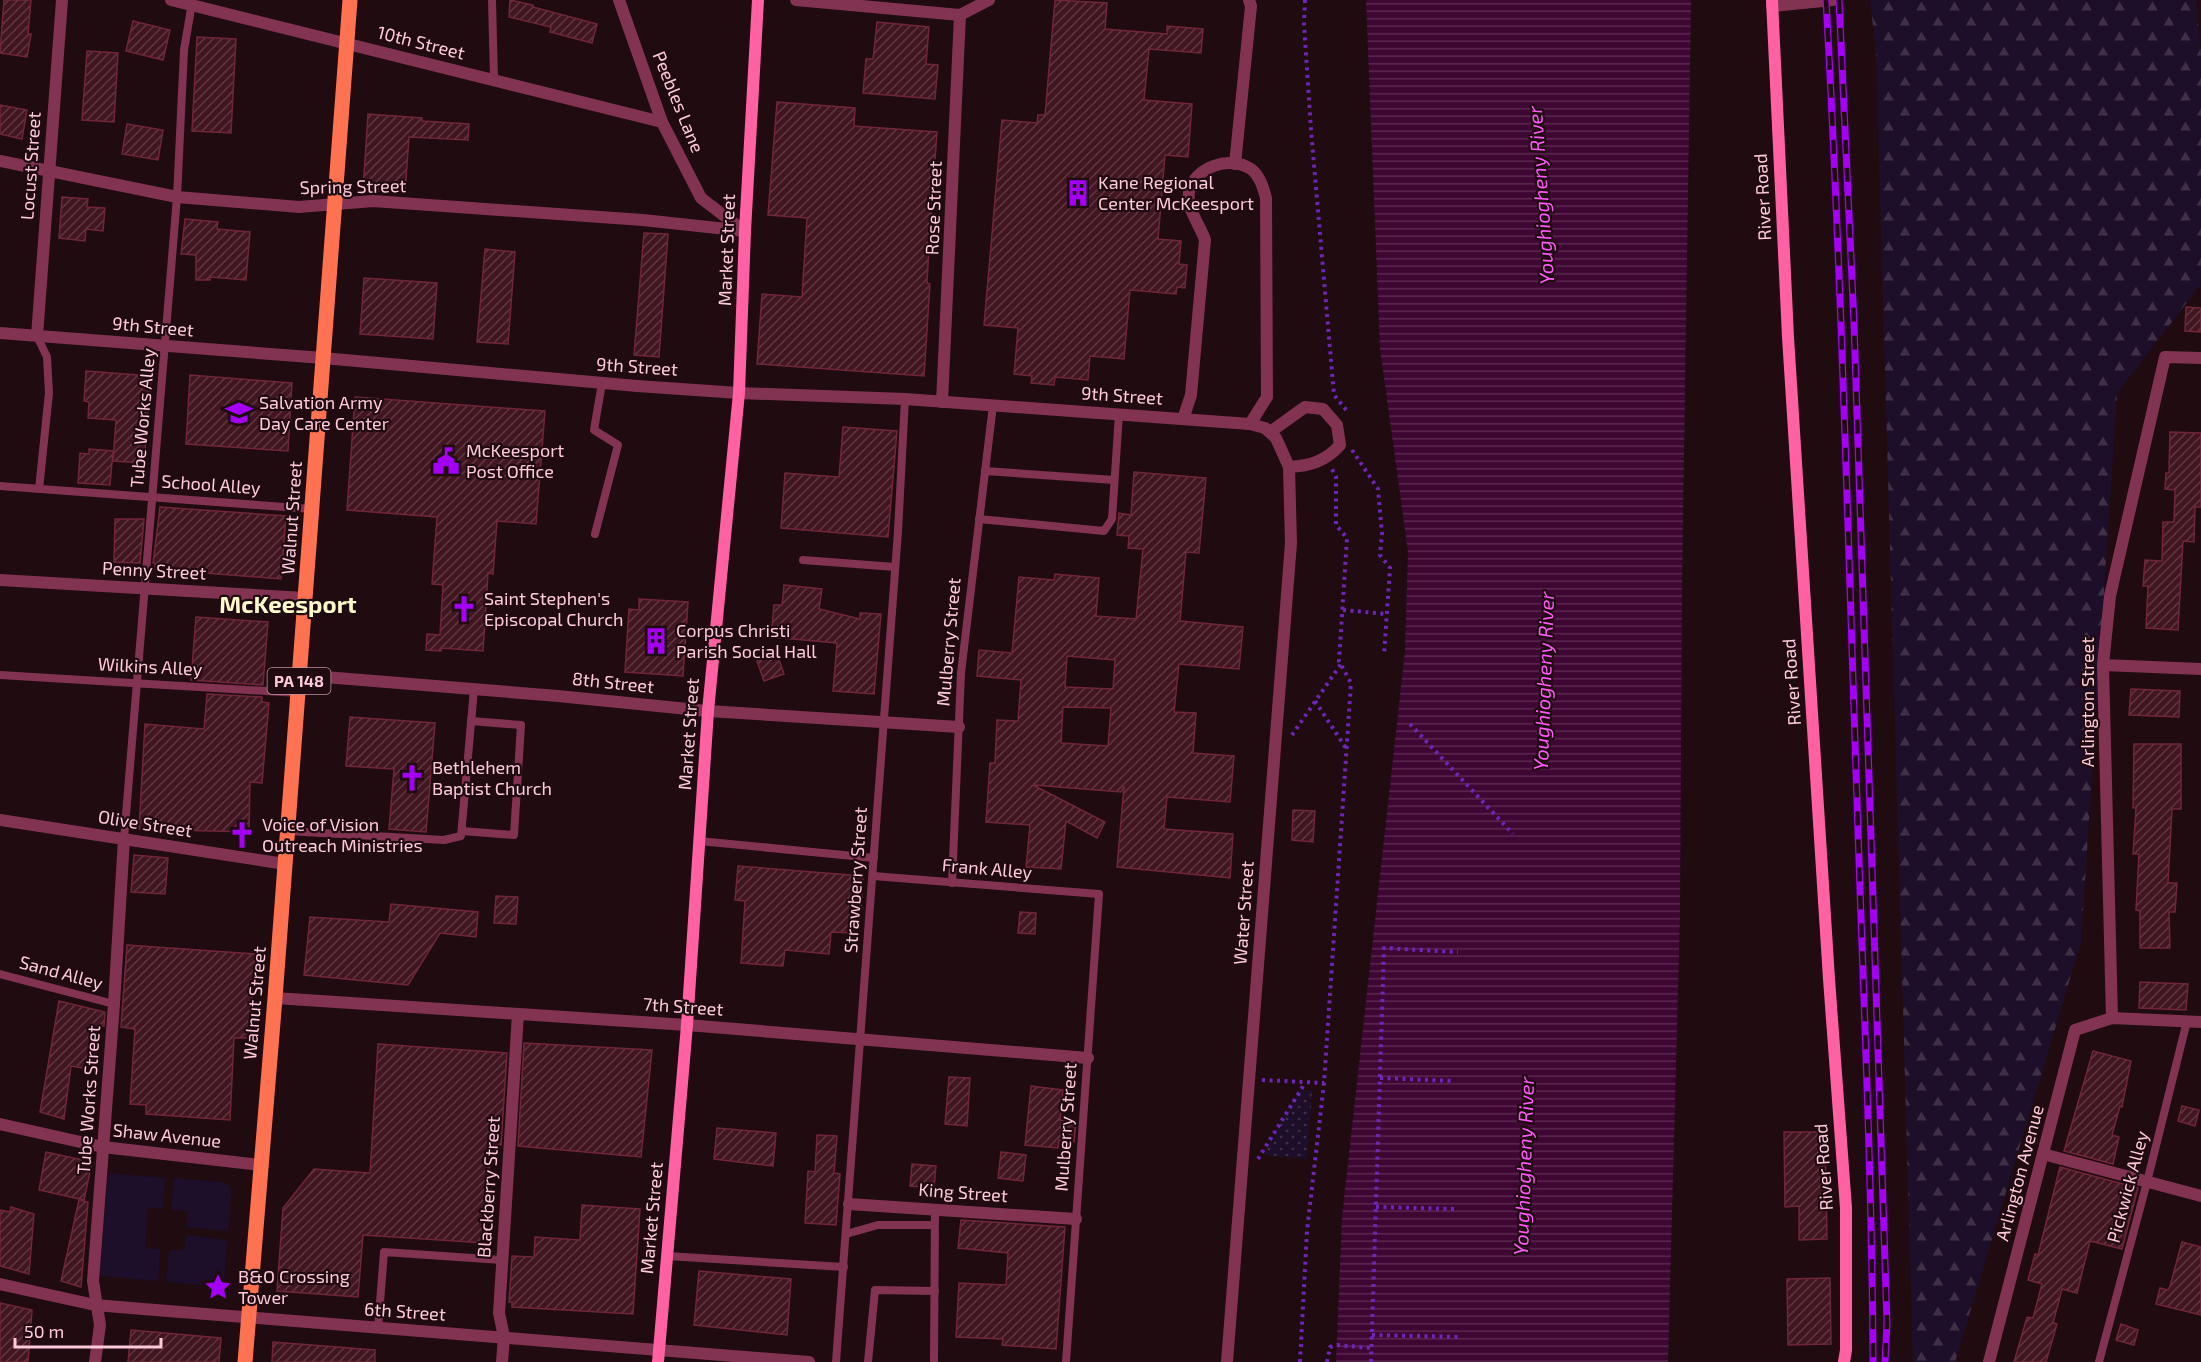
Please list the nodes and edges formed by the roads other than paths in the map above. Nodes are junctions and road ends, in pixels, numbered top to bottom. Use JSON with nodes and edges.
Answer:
{"nodes":[{"id":1,"x":62,"y":0,"type":"edge"},
{"id":2,"x":171,"y":0,"type":"edge"},
{"id":3,"x":350,"y":0,"type":"edge"},
{"id":4,"x":492,"y":0,"type":"edge"},
{"id":5,"x":619,"y":0,"type":"edge"},
{"id":6,"x":758,"y":0,"type":"edge"},
{"id":7,"x":796,"y":0,"type":"edge"},
{"id":8,"x":989,"y":0,"type":"edge"},
{"id":9,"x":1249,"y":0,"type":"edge"},
{"id":10,"x":1833,"y":0,"type":"edge"},
{"id":11,"x":192,"y":3,"type":"edge"},
{"id":12,"x":1772,"y":3,"type":"edge"},
{"id":13,"x":960,"y":15,"type":"junction"},
{"id":14,"x":347,"y":43,"type":"junction"},
{"id":15,"x":494,"y":79,"type":"junction"},
{"id":16,"x":662,"y":122,"type":"junction"},
{"id":17,"x":0,"y":160,"type":"edge"},
{"id":18,"x":1235,"y":164,"type":"junction"},
{"id":19,"x":49,"y":171,"type":"junction"},
{"id":20,"x":177,"y":197,"type":"junction"},
{"id":21,"x":333,"y":205,"type":"junction"},
{"id":22,"x":745,"y":231,"type":"junction"},
{"id":23,"x":0,"y":333,"type":"edge"},
{"id":24,"x":37,"y":336,"type":"junction"},
{"id":25,"x":165,"y":347,"type":"junction"},
{"id":26,"x":323,"y":358,"type":"junction"},
{"id":27,"x":2201,"y":358,"type":"edge"},
{"id":28,"x":602,"y":383,"type":"junction"},
{"id":29,"x":739,"y":393,"type":"junction"},
{"id":30,"x":905,"y":399,"type":"junction"},
{"id":31,"x":942,"y":402,"type":"junction"},
{"id":32,"x":993,"y":405,"type":"junction"},
{"id":33,"x":1119,"y":414,"type":"junction"},
{"id":34,"x":1183,"y":419,"type":"junction"},
{"id":35,"x":1250,"y":424,"type":"junction"},
{"id":36,"x":1270,"y":432,"type":"junction"},
{"id":37,"x":1289,"y":467,"type":"junction"},
{"id":38,"x":985,"y":471,"type":"junction"},
{"id":39,"x":1114,"y":480,"type":"junction"},
{"id":40,"x":0,"y":486,"type":"edge"},
{"id":41,"x":39,"y":489,"type":"junction"},
{"id":42,"x":153,"y":497,"type":"junction"},
{"id":43,"x":312,"y":508,"type":"junction"},
{"id":44,"x":979,"y":519,"type":"junction"},
{"id":45,"x":595,"y":534,"type":"dead end"},
{"id":46,"x":803,"y":560,"type":"dead end"},
{"id":47,"x":896,"y":567,"type":"junction"},
{"id":48,"x":0,"y":580,"type":"edge"},
{"id":49,"x":145,"y":588,"type":"junction"},
{"id":50,"x":305,"y":598,"type":"junction"},
{"id":51,"x":2103,"y":665,"type":"junction"},
{"id":52,"x":2201,"y":669,"type":"edge"},
{"id":53,"x":0,"y":675,"type":"edge"},
{"id":54,"x":300,"y":675,"type":"junction"},
{"id":55,"x":137,"y":683,"type":"junction"},
{"id":56,"x":474,"y":689,"type":"junction"},
{"id":57,"x":298,"y":693,"type":"junction"},
{"id":58,"x":708,"y":711,"type":"junction"},
{"id":59,"x":471,"y":721,"type":"junction"},
{"id":60,"x":884,"y":721,"type":"junction"},
{"id":61,"x":959,"y":727,"type":"junction"},
{"id":62,"x":0,"y":820,"type":"edge"},
{"id":63,"x":287,"y":831,"type":"junction"},
{"id":64,"x":462,"y":831,"type":"junction"},
{"id":65,"x":124,"y":839,"type":"junction"},
{"id":66,"x":699,"y":841,"type":"junction"},
{"id":67,"x":874,"y":858,"type":"junction"},
{"id":68,"x":285,"y":864,"type":"junction"},
{"id":69,"x":873,"y":876,"type":"junction"},
{"id":70,"x":952,"y":883,"type":"junction"},
{"id":71,"x":1099,"y":894,"type":"joint"},
{"id":72,"x":0,"y":974,"type":"edge"},
{"id":73,"x":275,"y":998,"type":"junction"},
{"id":74,"x":114,"y":1004,"type":"junction"},
{"id":75,"x":518,"y":1014,"type":"junction"},
{"id":76,"x":2112,"y":1018,"type":"junction"},
{"id":77,"x":2187,"y":1021,"type":"junction"},
{"id":78,"x":2201,"y":1022,"type":"edge"},
{"id":79,"x":687,"y":1025,"type":"junction"},
{"id":80,"x":861,"y":1039,"type":"junction"},
{"id":81,"x":1088,"y":1058,"type":"junction"},
{"id":82,"x":0,"y":1124,"type":"edge"},
{"id":83,"x":103,"y":1147,"type":"junction"},
{"id":84,"x":2043,"y":1154,"type":"junction"},
{"id":85,"x":261,"y":1165,"type":"junction"},
{"id":86,"x":2147,"y":1182,"type":"junction"},
{"id":87,"x":2201,"y":1196,"type":"edge"},
{"id":88,"x":849,"y":1204,"type":"junction"},
{"id":89,"x":934,"y":1210,"type":"junction"},
{"id":90,"x":1076,"y":1219,"type":"junction"},
{"id":91,"x":934,"y":1225,"type":"junction"},
{"id":92,"x":846,"y":1234,"type":"junction"},
{"id":93,"x":667,"y":1256,"type":"junction"},
{"id":94,"x":502,"y":1260,"type":"junction"},
{"id":95,"x":844,"y":1267,"type":"junction"},
{"id":96,"x":0,"y":1284,"type":"edge"},
{"id":97,"x":934,"y":1290,"type":"junction"},
{"id":98,"x":96,"y":1305,"type":"junction"},
{"id":99,"x":249,"y":1318,"type":"junction"},
{"id":100,"x":378,"y":1328,"type":"junction"},
{"id":101,"x":504,"y":1337,"type":"junction"},
{"id":102,"x":659,"y":1349,"type":"junction"},
{"id":103,"x":95,"y":1362,"type":"edge"},
{"id":104,"x":245,"y":1362,"type":"edge"},
{"id":105,"x":502,"y":1362,"type":"edge"},
{"id":106,"x":658,"y":1362,"type":"edge"},
{"id":107,"x":809,"y":1362,"type":"edge"},
{"id":108,"x":836,"y":1362,"type":"edge"},
{"id":109,"x":867,"y":1362,"type":"edge"},
{"id":110,"x":934,"y":1362,"type":"edge"},
{"id":111,"x":1066,"y":1362,"type":"edge"},
{"id":112,"x":1227,"y":1362,"type":"edge"},
{"id":113,"x":1844,"y":1362,"type":"edge"},
{"id":114,"x":1989,"y":1362,"type":"edge"},
{"id":115,"x":2099,"y":1362,"type":"edge"}],
"edges":[{"from":1,"to":19,"type":"street","name":"Locust Street"},
{"from":2,"to":11,"type":"street","name":"10th Street"},
{"from":3,"to":14,"type":"main road","name":"Walnut Street","number":"PA 148"},
{"from":4,"to":15,"type":"lane"},
{"from":5,"to":16,"type":"street","name":"Peebles Lane"},
{"from":6,"to":22,"type":"main road","name":"Market Street"},
{"from":7,"to":13,"type":"street"},
{"from":8,"to":13,"type":"street"},
{"from":9,"to":18,"type":"street"},
{"from":10,"to":12,"type":"street"},
{"from":11,"to":14,"type":"street","name":"10th Street"},
{"from":11,"to":20,"type":"lane","name":"Tube Works Alley"},
{"from":12,"to":113,"type":"main road","name":"River Road"},
{"from":13,"to":31,"type":"street","name":"Rose Street"},
{"from":14,"to":15,"type":"street","name":"10th Street"},
{"from":14,"to":21,"type":"main road","name":"Walnut Street","number":"PA 148"},
{"from":15,"to":16,"type":"street","name":"10th Street"},
{"from":16,"to":22,"type":"street","name":"Peebles Lane"},
{"from":17,"to":19,"type":"street","name":"Spring Street"},
{"from":18,"to":34,"type":"street"},
{"from":18,"to":35,"type":"street"},
{"from":19,"to":20,"type":"street","name":"Spring Street"},
{"from":19,"to":24,"type":"street","name":"Locust Street"},
{"from":20,"to":21,"type":"street","name":"Spring Street"},
{"from":20,"to":25,"type":"lane","name":"Tube Works Alley"},
{"from":21,"to":22,"type":"street","name":"Spring Street"},
{"from":21,"to":26,"type":"main road","name":"Walnut Street","number":"PA 148"},
{"from":22,"to":29,"type":"main road","name":"Market Street"},
{"from":23,"to":24,"type":"street","name":"9th Street"},
{"from":24,"to":25,"type":"street","name":"9th Street"},
{"from":24,"to":41,"type":"lane"},
{"from":25,"to":26,"type":"street","name":"9th Street"},
{"from":25,"to":42,"type":"lane","name":"Tube Works Alley"},
{"from":26,"to":28,"type":"street","name":"9th Street"},
{"from":26,"to":43,"type":"main road","name":"Walnut Street","number":"PA 148"},
{"from":27,"to":51,"type":"street","name":"Arlington Street"},
{"from":28,"to":29,"type":"street","name":"9th Street"},
{"from":28,"to":45,"type":"lane"},
{"from":29,"to":30,"type":"street","name":"9th Street"},
{"from":29,"to":58,"type":"main road","name":"Market Street"},
{"from":30,"to":31,"type":"street","name":"9th Street"},
{"from":30,"to":47,"type":"lane","name":"Strawberry Street"},
{"from":31,"to":32,"type":"street","name":"9th Street"},
{"from":32,"to":33,"type":"street","name":"9th Street"},
{"from":32,"to":38,"type":"lane","name":"Mulberry Street"},
{"from":33,"to":34,"type":"street","name":"9th Street"},
{"from":33,"to":39,"type":"lane"},
{"from":34,"to":35,"type":"street","name":"9th Street"},
{"from":35,"to":36,"type":"street","name":"9th Street"},
{"from":36,"to":37,"type":"street"},
{"from":36,"to":37,"type":"street"},
{"from":37,"to":112,"type":"street","name":"Water Street"},
{"from":38,"to":39,"type":"lane"},
{"from":38,"to":44,"type":"lane","name":"Mulberry Street"},
{"from":39,"to":44,"type":"lane"},
{"from":40,"to":41,"type":"lane","name":"School Alley"},
{"from":41,"to":42,"type":"lane","name":"School Alley"},
{"from":42,"to":43,"type":"lane","name":"School Alley"},
{"from":42,"to":49,"type":"lane","name":"Tube Works Alley"},
{"from":43,"to":50,"type":"main road","name":"Walnut Street","number":"PA 148"},
{"from":44,"to":61,"type":"lane","name":"Mulberry Street"},
{"from":46,"to":47,"type":"lane"},
{"from":47,"to":60,"type":"lane","name":"Strawberry Street"},
{"from":48,"to":49,"type":"street","name":"Penny Street"},
{"from":49,"to":50,"type":"street","name":"Penny Street"},
{"from":49,"to":55,"type":"lane","name":"Tube Works Alley"},
{"from":50,"to":54,"type":"main road","name":"Walnut Street","number":"PA 148"},
{"from":51,"to":52,"type":"street"},
{"from":51,"to":76,"type":"street","name":"Arlington Street"},
{"from":53,"to":55,"type":"lane","name":"Wilkins Alley"},
{"from":54,"to":56,"type":"street","name":"8th Street"},
{"from":54,"to":57,"type":"main road","name":"Walnut Street","number":"PA 148"},
{"from":55,"to":57,"type":"lane","name":"Wilkins Alley"},
{"from":55,"to":65,"type":"lane","name":"Tube Works Alley"},
{"from":56,"to":58,"type":"street","name":"8th Street"},
{"from":56,"to":59,"type":"lane"},
{"from":57,"to":63,"type":"main road","name":"Walnut Street","number":"PA 148"},
{"from":58,"to":60,"type":"street","name":"8th Street"},
{"from":58,"to":66,"type":"main road","name":"Market Street"},
{"from":59,"to":64,"type":"lane"},
{"from":59,"to":64,"type":"lane"},
{"from":60,"to":61,"type":"street","name":"8th Street"},
{"from":60,"to":67,"type":"lane","name":"Strawberry Street"},
{"from":61,"to":70,"type":"lane","name":"Mulberry Street"},
{"from":62,"to":65,"type":"street","name":"Olive Street"},
{"from":63,"to":64,"type":"lane"},
{"from":63,"to":68,"type":"main road","name":"Walnut Street","number":"PA 148"},
{"from":65,"to":68,"type":"street","name":"Olive Street"},
{"from":65,"to":74,"type":"street","name":"Tube Works Street"},
{"from":66,"to":67,"type":"lane"},
{"from":66,"to":79,"type":"main road","name":"Market Street"},
{"from":67,"to":69,"type":"lane","name":"Strawberry Street"},
{"from":68,"to":73,"type":"main road","name":"Walnut Street","number":"PA 148"},
{"from":69,"to":70,"type":"lane","name":"Frank Alley"},
{"from":69,"to":80,"type":"lane","name":"Strawberry Street"},
{"from":70,"to":71,"type":"lane","name":"Frank Alley"},
{"from":71,"to":81,"type":"lane","name":"Mulberry Street"},
{"from":72,"to":74,"type":"lane","name":"Sand Alley"},
{"from":73,"to":75,"type":"street","name":"7th Street"},
{"from":73,"to":85,"type":"main road","name":"Walnut Street","number":"PA 148"},
{"from":74,"to":83,"type":"street","name":"Tube Works Street"},
{"from":75,"to":79,"type":"street","name":"7th Street"},
{"from":75,"to":94,"type":"street","name":"Blackberry Street"},
{"from":76,"to":77,"type":"street"},
{"from":76,"to":84,"type":"street","name":"Arlington Avenue"},
{"from":77,"to":78,"type":"street"},
{"from":77,"to":86,"type":"lane","name":"Pickwick Alley"},
{"from":79,"to":80,"type":"street","name":"7th Street"},
{"from":79,"to":93,"type":"main road","name":"Market Street"},
{"from":80,"to":81,"type":"street","name":"7th Street"},
{"from":80,"to":88,"type":"lane","name":"Strawberry Street"},
{"from":81,"to":90,"type":"lane","name":"Mulberry Street"},
{"from":82,"to":83,"type":"street","name":"Shaw Avenue"},
{"from":83,"to":85,"type":"street","name":"Shaw Avenue"},
{"from":83,"to":98,"type":"street","name":"Tube Works Street"},
{"from":84,"to":86,"type":"street"},
{"from":84,"to":114,"type":"street","name":"Arlington Avenue"},
{"from":85,"to":99,"type":"main road","name":"Walnut Street","number":"PA 148"},
{"from":86,"to":87,"type":"street"},
{"from":86,"to":115,"type":"lane","name":"Pickwick Alley"},
{"from":88,"to":89,"type":"street","name":"King Street"},
{"from":88,"to":92,"type":"lane","name":"Strawberry Street"},
{"from":89,"to":90,"type":"street","name":"King Street"},
{"from":89,"to":91,"type":"lane"},
{"from":90,"to":111,"type":"lane","name":"Mulberry Street"},
{"from":91,"to":92,"type":"lane"},
{"from":91,"to":97,"type":"lane"},
{"from":92,"to":95,"type":"lane","name":"Strawberry Street"},
{"from":93,"to":95,"type":"lane"},
{"from":93,"to":102,"type":"main road","name":"Market Street"},
{"from":94,"to":100,"type":"lane"},
{"from":94,"to":101,"type":"street","name":"Blackberry Street"},
{"from":95,"to":108,"type":"lane","name":"Strawberry Street"},
{"from":96,"to":98,"type":"street","name":"6th Street"},
{"from":97,"to":109,"type":"lane"},
{"from":97,"to":110,"type":"lane"},
{"from":98,"to":99,"type":"street","name":"6th Street"},
{"from":98,"to":103,"type":"street","name":"Tube Works Street"},
{"from":99,"to":100,"type":"street","name":"6th Street"},
{"from":99,"to":104,"type":"main road","name":"Walnut Street","number":"PA 148"},
{"from":100,"to":101,"type":"street","name":"6th Street"},
{"from":101,"to":102,"type":"street","name":"6th Street"},
{"from":101,"to":105,"type":"street","name":"Blackberry Street"},
{"from":102,"to":106,"type":"main road","name":"Market Street"},
{"from":102,"to":107,"type":"street","name":"6th Street"}]}
